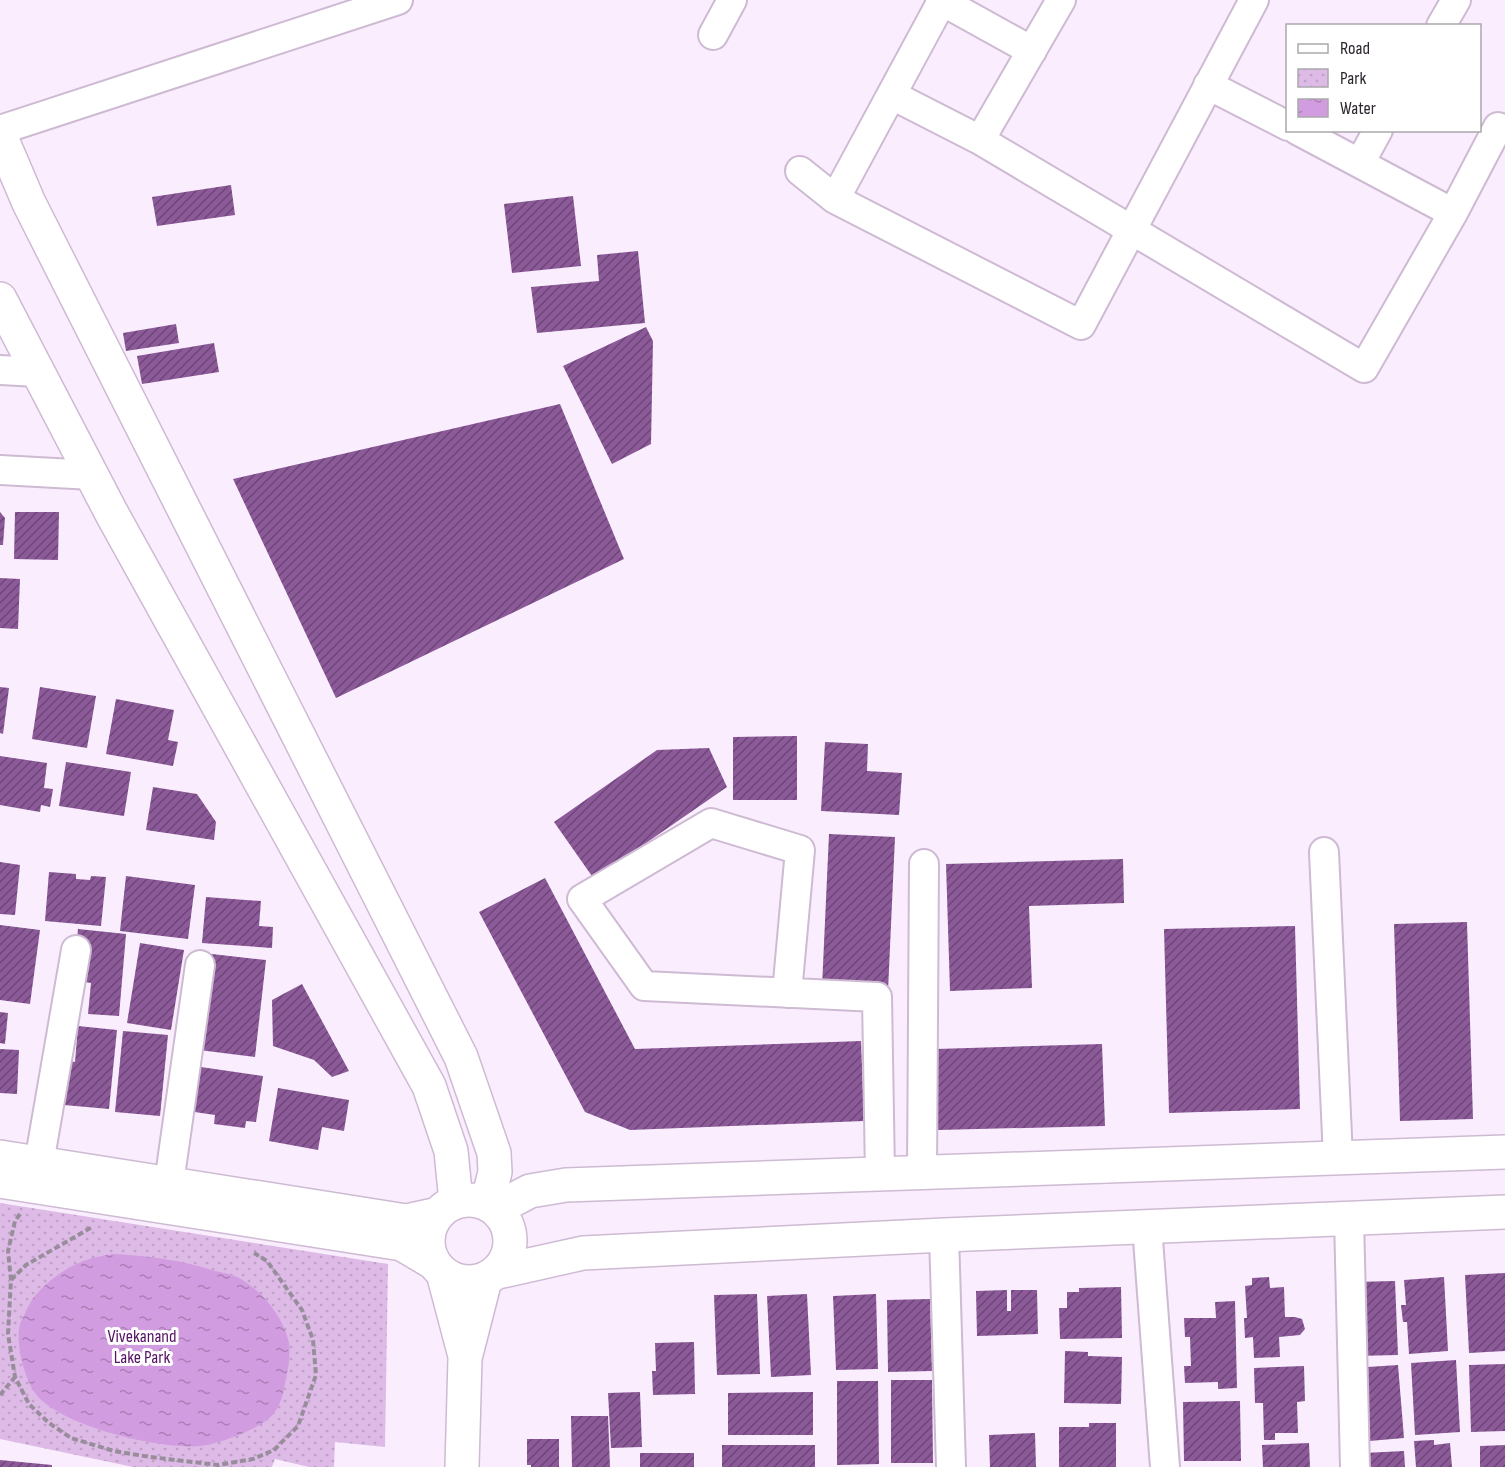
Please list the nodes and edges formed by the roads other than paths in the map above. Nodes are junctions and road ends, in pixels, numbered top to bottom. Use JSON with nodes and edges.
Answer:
{"nodes":[{"id":1,"x":398,"y":0,"type":"edge"},
{"id":2,"x":732,"y":0,"type":"edge"},
{"id":3,"x":1061,"y":0,"type":"edge"},
{"id":4,"x":1254,"y":0,"type":"edge"},
{"id":5,"x":1456,"y":0,"type":"edge"},
{"id":6,"x":941,"y":1,"type":"edge"},
{"id":7,"x":1442,"y":24,"type":"edge"},
{"id":8,"x":712,"y":36,"type":"dead end"},
{"id":9,"x":1032,"y":51,"type":"junction"},
{"id":10,"x":1208,"y":85,"type":"junction"},
{"id":11,"x":892,"y":95,"type":"junction"},
{"id":12,"x":1286,"y":125,"type":"edge"},
{"id":13,"x":1494,"y":125,"type":"edge"},
{"id":14,"x":0,"y":130,"type":"edge"},
{"id":15,"x":1301,"y":132,"type":"edge"},
{"id":16,"x":1377,"y":132,"type":"edge"},
{"id":17,"x":0,"y":135,"type":"edge"},
{"id":18,"x":980,"y":140,"type":"junction"},
{"id":19,"x":1360,"y":163,"type":"junction"},
{"id":20,"x":800,"y":171,"type":"dead end"},
{"id":21,"x":835,"y":199,"type":"junction"},
{"id":22,"x":1453,"y":213,"type":"junction"},
{"id":23,"x":1130,"y":230,"type":"junction"},
{"id":24,"x":0,"y":299,"type":"edge"},
{"id":25,"x":0,"y":370,"type":"edge"},
{"id":26,"x":38,"y":372,"type":"junction"},
{"id":27,"x":0,"y":470,"type":"edge"},
{"id":28,"x":92,"y":475,"type":"junction"},
{"id":29,"x":1324,"y":852,"type":"dead end"},
{"id":30,"x":924,"y":864,"type":"dead end"},
{"id":31,"x":76,"y":950,"type":"dead end"},
{"id":32,"x":200,"y":965,"type":"dead end"},
{"id":33,"x":787,"y":993,"type":"junction"},
{"id":34,"x":1505,"y":1152,"type":"edge"},
{"id":35,"x":0,"y":1157,"type":"edge"},
{"id":36,"x":1338,"y":1158,"type":"junction"},
{"id":37,"x":922,"y":1172,"type":"junction"},
{"id":38,"x":880,"y":1174,"type":"junction"},
{"id":39,"x":23,"y":1177,"type":"edge"},
{"id":40,"x":169,"y":1183,"type":"junction"},
{"id":41,"x":469,"y":1207,"type":"junction"},
{"id":42,"x":1505,"y":1212,"type":"edge"},
{"id":43,"x":1349,"y":1218,"type":"junction"},
{"id":44,"x":1147,"y":1226,"type":"junction"},
{"id":45,"x":944,"y":1235,"type":"junction"},
{"id":46,"x":438,"y":1268,"type":"junction"},
{"id":47,"x":492,"y":1276,"type":"junction"},
{"id":48,"x":465,"y":1358,"type":"junction"},
{"id":49,"x":462,"y":1467,"type":"edge"},
{"id":50,"x":951,"y":1467,"type":"edge"},
{"id":51,"x":1165,"y":1467,"type":"edge"},
{"id":52,"x":1354,"y":1467,"type":"edge"}],
"edges":[{"from":1,"to":14,"type":"street"},
{"from":2,"to":8,"type":"street"},
{"from":3,"to":9,"type":"street"},
{"from":4,"to":10,"type":"street"},
{"from":5,"to":7,"type":"street"},
{"from":6,"to":9,"type":"street"},
{"from":6,"to":11,"type":"street"},
{"from":9,"to":18,"type":"street"},
{"from":10,"to":12,"type":"street"},
{"from":10,"to":23,"type":"street"},
{"from":11,"to":18,"type":"street"},
{"from":11,"to":21,"type":"street"},
{"from":13,"to":22,"type":"street"},
{"from":15,"to":19,"type":"street"},
{"from":16,"to":19,"type":"street"},
{"from":17,"to":41,"type":"street"},
{"from":18,"to":23,"type":"street"},
{"from":19,"to":22,"type":"street"},
{"from":20,"to":21,"type":"street"},
{"from":21,"to":23,"type":"street"},
{"from":22,"to":23,"type":"street"},
{"from":24,"to":26,"type":"street"},
{"from":25,"to":26,"type":"street"},
{"from":26,"to":28,"type":"street"},
{"from":27,"to":28,"type":"street"},
{"from":28,"to":41,"type":"street"},
{"from":29,"to":36,"type":"street"},
{"from":30,"to":37,"type":"street"},
{"from":31,"to":39,"type":"street"},
{"from":32,"to":40,"type":"street"},
{"from":33,"to":33,"type":"street"},
{"from":33,"to":38,"type":"street"},
{"from":34,"to":36,"type":"street"},
{"from":35,"to":39,"type":"street"},
{"from":36,"to":37,"type":"street"},
{"from":37,"to":38,"type":"street"},
{"from":38,"to":41,"type":"street"},
{"from":39,"to":40,"type":"street"},
{"from":39,"to":46,"type":"street"},
{"from":40,"to":41,"type":"street"},
{"from":41,"to":46,"type":"street"},
{"from":41,"to":47,"type":"street"},
{"from":42,"to":43,"type":"street"},
{"from":43,"to":44,"type":"street"},
{"from":43,"to":52,"type":"street"},
{"from":44,"to":45,"type":"street"},
{"from":44,"to":51,"type":"street"},
{"from":45,"to":47,"type":"street"},
{"from":45,"to":50,"type":"street"},
{"from":46,"to":47,"type":"street"},
{"from":46,"to":48,"type":"street"},
{"from":47,"to":48,"type":"street"},
{"from":48,"to":49,"type":"street"}]}
